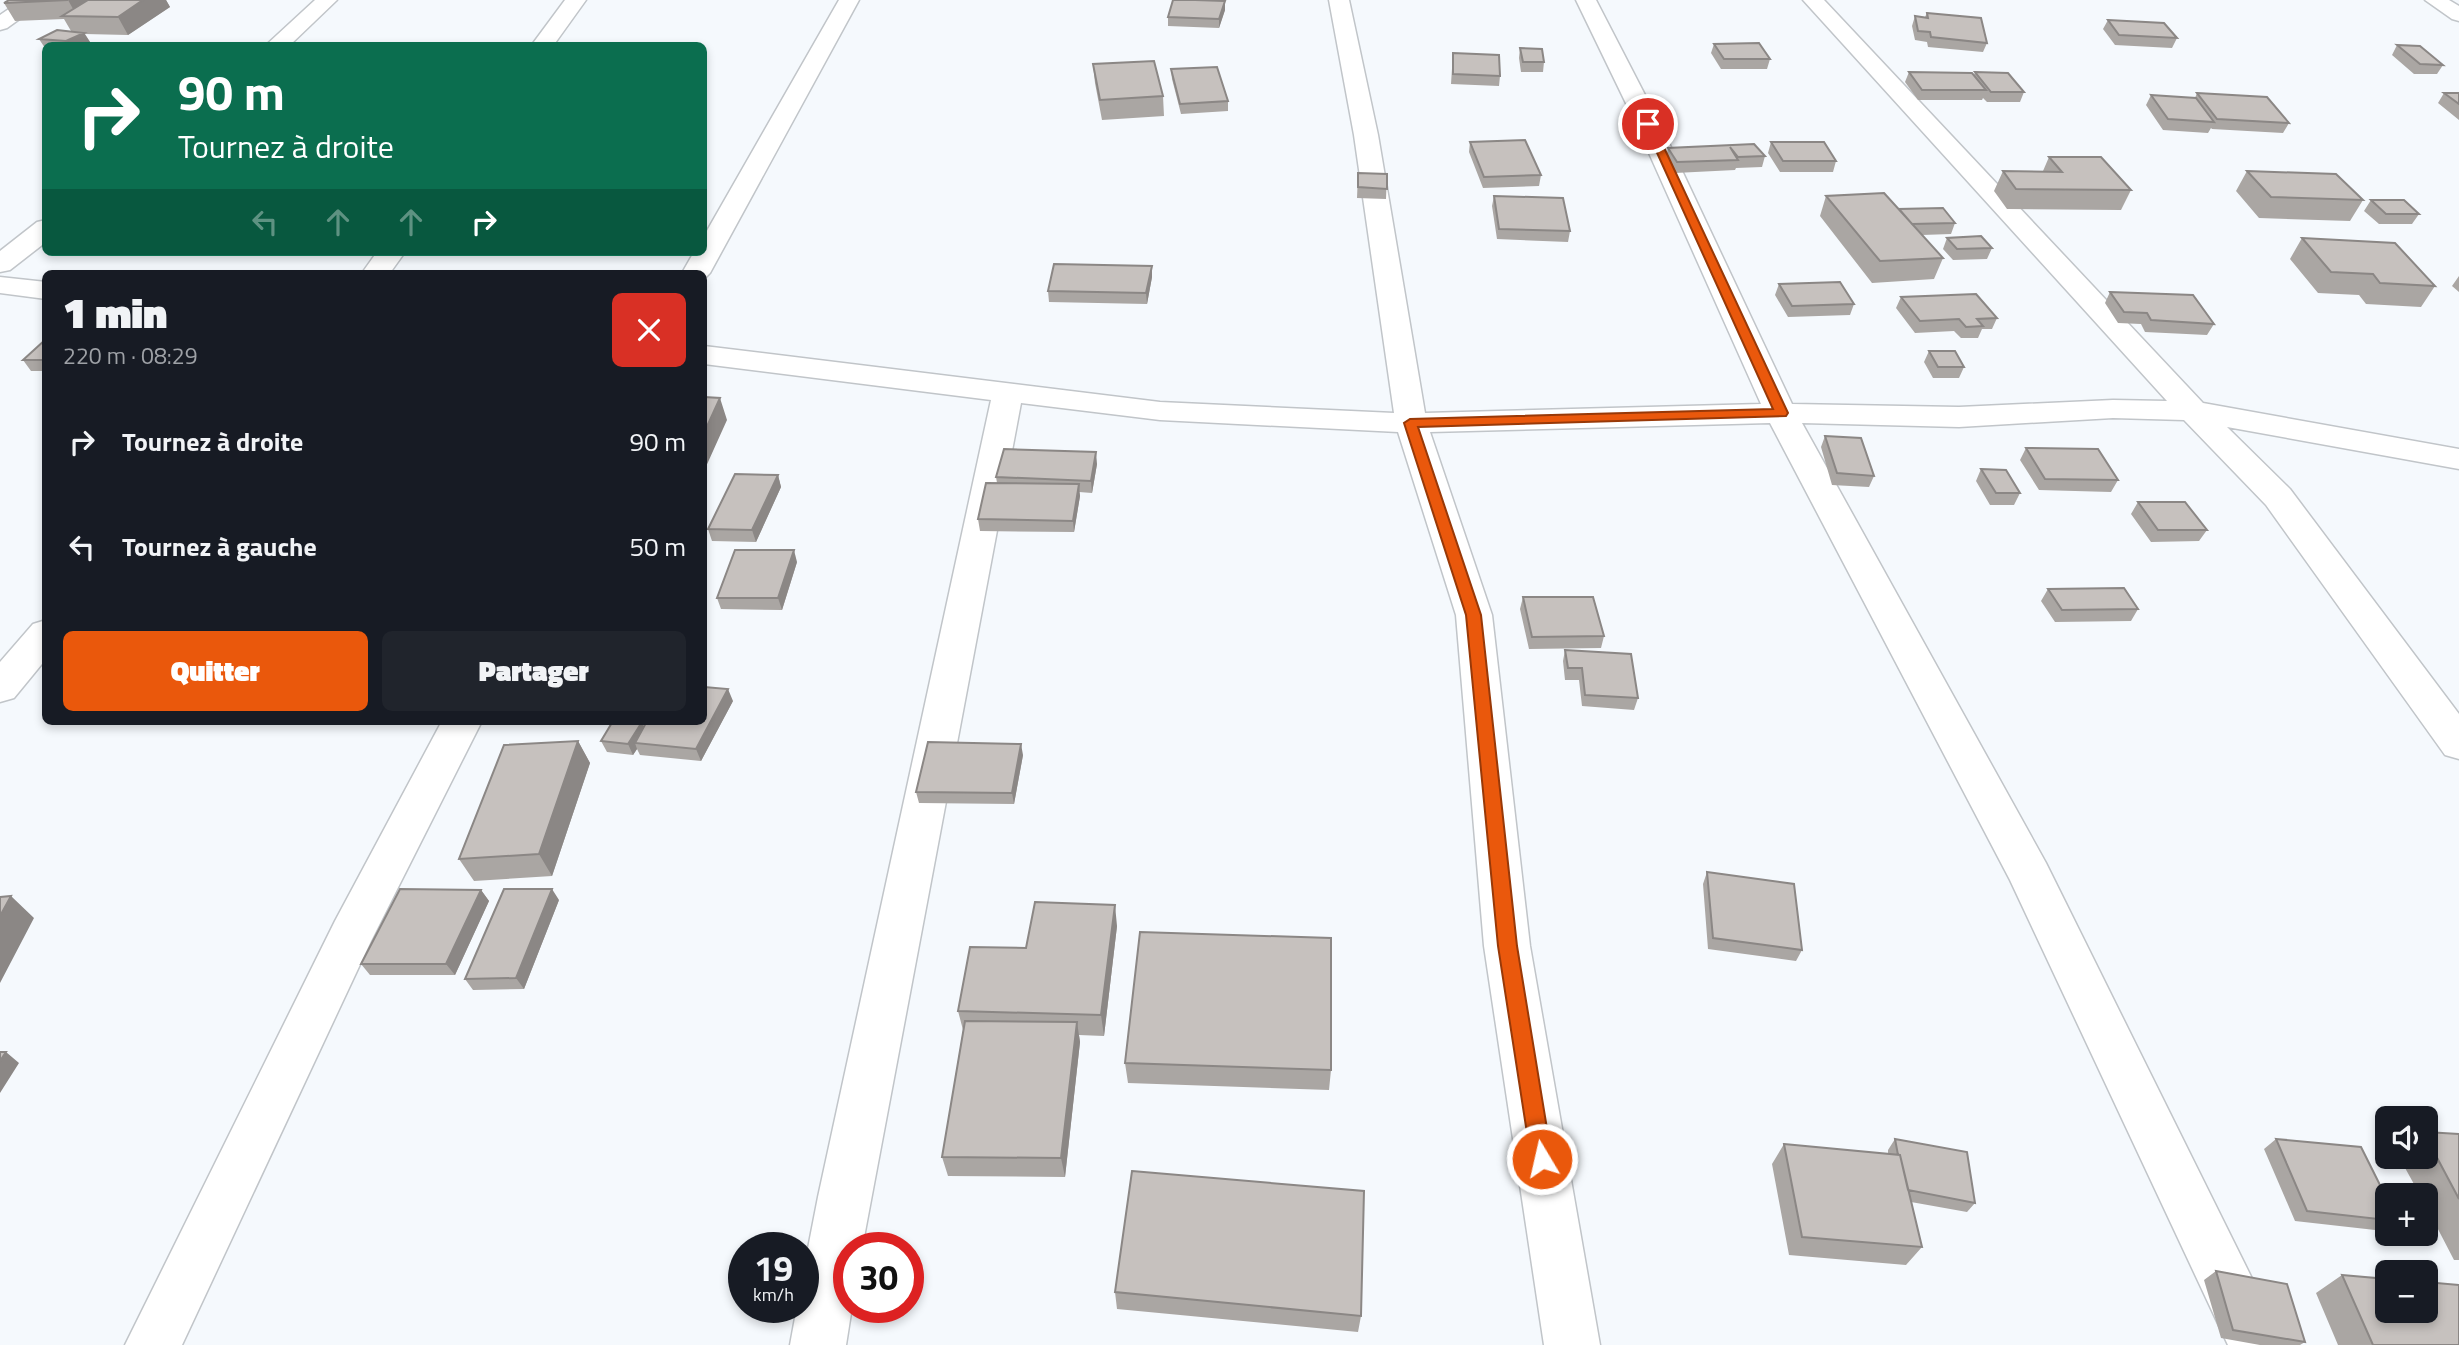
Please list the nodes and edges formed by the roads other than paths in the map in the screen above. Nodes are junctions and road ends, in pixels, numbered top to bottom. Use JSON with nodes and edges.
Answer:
{"nodes":[{"id":1,"x":36,"y":0,"type":"edge"},
{"id":2,"x":327,"y":0,"type":"edge"},
{"id":3,"x":576,"y":0,"type":"edge"},
{"id":4,"x":849,"y":0,"type":"edge"},
{"id":5,"x":1339,"y":0,"type":"edge"},
{"id":6,"x":1586,"y":0,"type":"edge"},
{"id":7,"x":1814,"y":0,"type":"edge"},
{"id":8,"x":2435,"y":0,"type":"edge"},
{"id":9,"x":2459,"y":15,"type":"edge"},
{"id":10,"x":0,"y":24,"type":"edge"},
{"id":11,"x":280,"y":42,"type":"edge"},
{"id":12,"x":545,"y":42,"type":"edge"},
{"id":13,"x":42,"y":231,"type":"edge"},
{"id":14,"x":707,"y":253,"type":"edge"},
{"id":15,"x":0,"y":264,"type":"edge"},
{"id":16,"x":0,"y":285,"type":"edge"},
{"id":17,"x":42,"y":290,"type":"edge"},
{"id":18,"x":707,"y":355,"type":"edge"},
{"id":19,"x":1008,"y":392,"type":"junction"},
{"id":20,"x":2193,"y":411,"type":"junction"},
{"id":21,"x":1781,"y":413,"type":"junction"},
{"id":22,"x":1410,"y":423,"type":"junction"},
{"id":23,"x":2459,"y":459,"type":"edge"},
{"id":24,"x":42,"y":638,"type":"edge"},
{"id":25,"x":0,"y":688,"type":"edge"},
{"id":26,"x":460,"y":725,"type":"edge"},
{"id":27,"x":2459,"y":744,"type":"edge"},
{"id":28,"x":153,"y":1345,"type":"edge"},
{"id":29,"x":818,"y":1345,"type":"edge"},
{"id":30,"x":1572,"y":1345,"type":"edge"},
{"id":31,"x":2257,"y":1345,"type":"edge"}],
"edges":[{"from":1,"to":10,"type":"street"},
{"from":2,"to":11,"type":"street"},
{"from":3,"to":12,"type":"street"},
{"from":4,"to":14,"type":"street"},
{"from":5,"to":22,"type":"street"},
{"from":6,"to":21,"type":"street"},
{"from":7,"to":20,"type":"street"},
{"from":8,"to":9,"type":"street"},
{"from":13,"to":15,"type":"street"},
{"from":16,"to":17,"type":"street"},
{"from":18,"to":19,"type":"street"},
{"from":19,"to":22,"type":"street"},
{"from":19,"to":29,"type":"street"},
{"from":20,"to":21,"type":"street"},
{"from":20,"to":23,"type":"street"},
{"from":20,"to":27,"type":"street"},
{"from":21,"to":22,"type":"street"},
{"from":21,"to":31,"type":"street"},
{"from":22,"to":30,"type":"street"},
{"from":24,"to":25,"type":"street"},
{"from":26,"to":28,"type":"street"}]}
